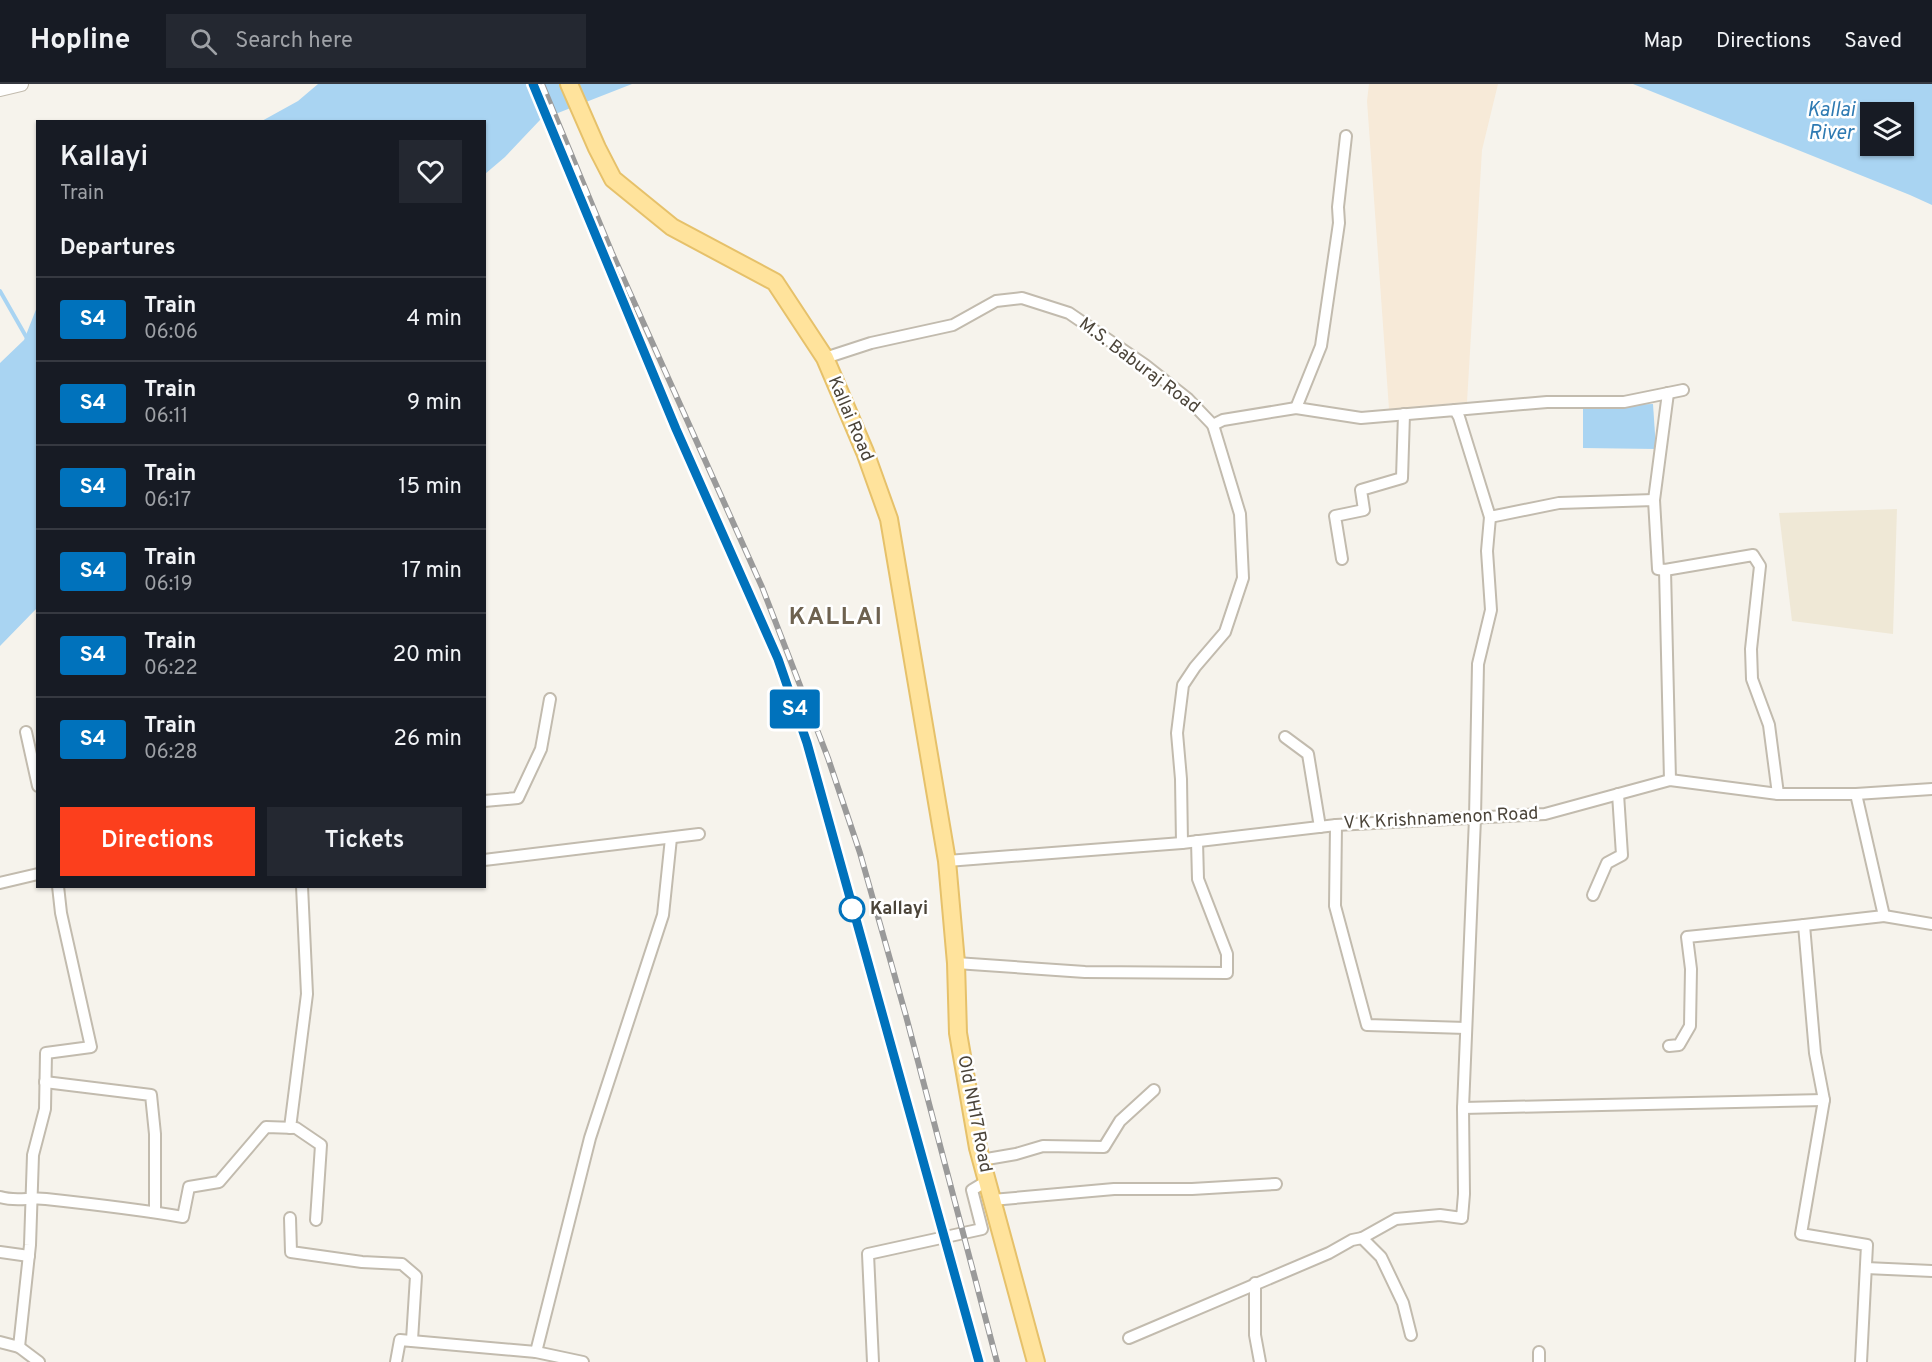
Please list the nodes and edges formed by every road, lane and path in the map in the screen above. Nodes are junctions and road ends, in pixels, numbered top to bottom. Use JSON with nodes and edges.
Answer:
{"nodes":[{"id":1,"x":21,"y":84,"type":"edge"},
{"id":2,"x":569,"y":84,"type":"edge"},
{"id":3,"x":0,"y":89,"type":"edge"},
{"id":4,"x":1346,"y":136,"type":"dead end"},
{"id":5,"x":825,"y":358,"type":"junction"},
{"id":6,"x":1683,"y":390,"type":"dead end"},
{"id":7,"x":1668,"y":393,"type":"junction"},
{"id":8,"x":1296,"y":408,"type":"junction"},
{"id":9,"x":1455,"y":410,"type":"junction"},
{"id":10,"x":1404,"y":414,"type":"junction"},
{"id":11,"x":1213,"y":424,"type":"junction"},
{"id":12,"x":1654,"y":500,"type":"junction"},
{"id":13,"x":1490,"y":517,"type":"junction"},
{"id":14,"x":1342,"y":560,"type":"dead end"},
{"id":15,"x":1665,"y":570,"type":"junction"},
{"id":16,"x":550,"y":699,"type":"dead end"},
{"id":17,"x":26,"y":732,"type":"dead end"},
{"id":18,"x":1285,"y":737,"type":"dead end"},
{"id":19,"x":36,"y":777,"type":"edge"},
{"id":20,"x":1670,"y":780,"type":"junction"},
{"id":21,"x":1932,"y":789,"type":"edge"},
{"id":22,"x":1618,"y":794,"type":"junction"},
{"id":23,"x":1778,"y":794,"type":"junction"},
{"id":24,"x":1856,"y":794,"type":"junction"},
{"id":25,"x":486,"y":801,"type":"edge"},
{"id":26,"x":1475,"y":818,"type":"junction"},
{"id":27,"x":1336,"y":825,"type":"junction"},
{"id":28,"x":1320,"y":827,"type":"junction"},
{"id":29,"x":699,"y":834,"type":"dead end"},
{"id":30,"x":671,"y":837,"type":"junction"},
{"id":31,"x":1197,"y":841,"type":"junction"},
{"id":32,"x":1182,"y":843,"type":"junction"},
{"id":33,"x":486,"y":860,"type":"edge"},
{"id":34,"x":947,"y":861,"type":"junction"},
{"id":35,"x":36,"y":874,"type":"edge"},
{"id":36,"x":0,"y":883,"type":"edge"},
{"id":37,"x":58,"y":888,"type":"edge"},
{"id":38,"x":302,"y":888,"type":"edge"},
{"id":39,"x":1593,"y":895,"type":"dead end"},
{"id":40,"x":1884,"y":916,"type":"junction"},
{"id":41,"x":1932,"y":924,"type":"edge"},
{"id":42,"x":1804,"y":925,"type":"junction"},
{"id":43,"x":956,"y":963,"type":"junction"},
{"id":44,"x":1466,"y":1028,"type":"junction"},
{"id":45,"x":1669,"y":1046,"type":"dead end"},
{"id":46,"x":45,"y":1082,"type":"junction"},
{"id":47,"x":1154,"y":1090,"type":"dead end"},
{"id":48,"x":1824,"y":1100,"type":"junction"},
{"id":49,"x":1463,"y":1108,"type":"junction"},
{"id":50,"x":290,"y":1128,"type":"junction"},
{"id":51,"x":981,"y":1160,"type":"junction"},
{"id":52,"x":987,"y":1181,"type":"junction"},
{"id":53,"x":1276,"y":1184,"type":"dead end"},
{"id":54,"x":0,"y":1197,"type":"edge"},
{"id":55,"x":32,"y":1198,"type":"junction"},
{"id":56,"x":992,"y":1200,"type":"junction"},
{"id":57,"x":155,"y":1212,"type":"junction"},
{"id":58,"x":290,"y":1218,"type":"dead end"},
{"id":59,"x":316,"y":1220,"type":"dead end"},
{"id":60,"x":1362,"y":1238,"type":"junction"},
{"id":61,"x":0,"y":1252,"type":"edge"},
{"id":62,"x":29,"y":1256,"type":"junction"},
{"id":63,"x":1866,"y":1268,"type":"junction"},
{"id":64,"x":1932,"y":1270,"type":"edge"},
{"id":65,"x":1255,"y":1283,"type":"junction"},
{"id":66,"x":1028,"y":1332,"type":"junction"},
{"id":67,"x":1411,"y":1335,"type":"dead end"},
{"id":68,"x":1129,"y":1338,"type":"dead end"},
{"id":69,"x":412,"y":1340,"type":"junction"},
{"id":70,"x":0,"y":1342,"type":"edge"},
{"id":71,"x":19,"y":1347,"type":"junction"},
{"id":72,"x":536,"y":1352,"type":"junction"},
{"id":73,"x":39,"y":1362,"type":"edge"},
{"id":74,"x":396,"y":1362,"type":"edge"},
{"id":75,"x":583,"y":1362,"type":"edge"},
{"id":76,"x":873,"y":1362,"type":"edge"},
{"id":77,"x":1027,"y":1362,"type":"edge"},
{"id":78,"x":1037,"y":1362,"type":"edge"},
{"id":79,"x":1260,"y":1362,"type":"edge"},
{"id":80,"x":1861,"y":1362,"type":"edge"}],
"edges":[{"from":1,"to":3,"type":"street"},
{"from":2,"to":5,"type":"main road","name":"Kallai Road"},
{"from":4,"to":8,"type":"street"},
{"from":5,"to":11,"type":"street","name":"M.S. Baburaj Road"},
{"from":5,"to":34,"type":"main road","name":"Kallai Road"},
{"from":6,"to":7,"type":"street","name":"M.S. Baburaj Road"},
{"from":7,"to":9,"type":"street","name":"M.S. Baburaj Road"},
{"from":7,"to":12,"type":"street"},
{"from":8,"to":10,"type":"street","name":"M.S. Baburaj Road"},
{"from":8,"to":11,"type":"street","name":"M.S. Baburaj Road"},
{"from":9,"to":10,"type":"street","name":"M.S. Baburaj Road"},
{"from":9,"to":13,"type":"street"},
{"from":10,"to":14,"type":"street"},
{"from":11,"to":32,"type":"street"},
{"from":12,"to":13,"type":"street"},
{"from":12,"to":15,"type":"street"},
{"from":13,"to":26,"type":"street"},
{"from":15,"to":20,"type":"street"},
{"from":15,"to":23,"type":"street"},
{"from":16,"to":25,"type":"street"},
{"from":17,"to":19,"type":"street"},
{"from":18,"to":28,"type":"street"},
{"from":20,"to":22,"type":"street","name":"V K Krishnamenon Road"},
{"from":20,"to":23,"type":"street","name":"V K Krishnamenon Road"},
{"from":21,"to":24,"type":"street","name":"V K Krishnamenon Road"},
{"from":22,"to":26,"type":"street","name":"V K Krishnamenon Road"},
{"from":22,"to":39,"type":"street"},
{"from":23,"to":24,"type":"street","name":"V K Krishnamenon Road"},
{"from":24,"to":40,"type":"street"},
{"from":26,"to":27,"type":"street","name":"V K Krishnamenon Road"},
{"from":26,"to":44,"type":"street"},
{"from":27,"to":28,"type":"street","name":"V K Krishnamenon Road"},
{"from":27,"to":44,"type":"street"},
{"from":28,"to":31,"type":"street","name":"V K Krishnamenon Road"},
{"from":29,"to":30,"type":"street"},
{"from":30,"to":33,"type":"street"},
{"from":30,"to":72,"type":"street"},
{"from":31,"to":32,"type":"street","name":"V K Krishnamenon Road"},
{"from":31,"to":43,"type":"street"},
{"from":32,"to":34,"type":"street","name":"V K Krishnamenon Road"},
{"from":34,"to":43,"type":"main road","name":"Old NH17 Road"},
{"from":35,"to":36,"type":"street"},
{"from":37,"to":46,"type":"street"},
{"from":38,"to":50,"type":"street"},
{"from":40,"to":41,"type":"street"},
{"from":40,"to":42,"type":"street"},
{"from":42,"to":45,"type":"street"},
{"from":42,"to":48,"type":"street"},
{"from":43,"to":51,"type":"main road","name":"Old NH17 Road"},
{"from":44,"to":49,"type":"street"},
{"from":46,"to":55,"type":"street"},
{"from":46,"to":57,"type":"street"},
{"from":47,"to":51,"type":"street"},
{"from":48,"to":49,"type":"street"},
{"from":48,"to":63,"type":"street"},
{"from":49,"to":60,"type":"street"},
{"from":50,"to":57,"type":"street"},
{"from":50,"to":59,"type":"street"},
{"from":51,"to":52,"type":"main road","name":"Old NH17 Road"},
{"from":52,"to":56,"type":"main road","name":"Old NH17 Road"},
{"from":52,"to":76,"type":"street"},
{"from":53,"to":56,"type":"street"},
{"from":54,"to":55,"type":"street"},
{"from":55,"to":57,"type":"street"},
{"from":55,"to":62,"type":"street"},
{"from":56,"to":66,"type":"main road","name":"Old NH17 Road"},
{"from":58,"to":69,"type":"street"},
{"from":60,"to":65,"type":"street"},
{"from":60,"to":67,"type":"street"},
{"from":61,"to":62,"type":"street"},
{"from":62,"to":71,"type":"street"},
{"from":63,"to":64,"type":"street"},
{"from":63,"to":80,"type":"street"},
{"from":65,"to":68,"type":"street"},
{"from":65,"to":79,"type":"street"},
{"from":66,"to":77,"type":"street"},
{"from":66,"to":78,"type":"main road","name":"Old NH17 Road"},
{"from":69,"to":72,"type":"street"},
{"from":69,"to":74,"type":"street"},
{"from":70,"to":71,"type":"street"},
{"from":71,"to":73,"type":"street"},
{"from":72,"to":75,"type":"street"}]}
